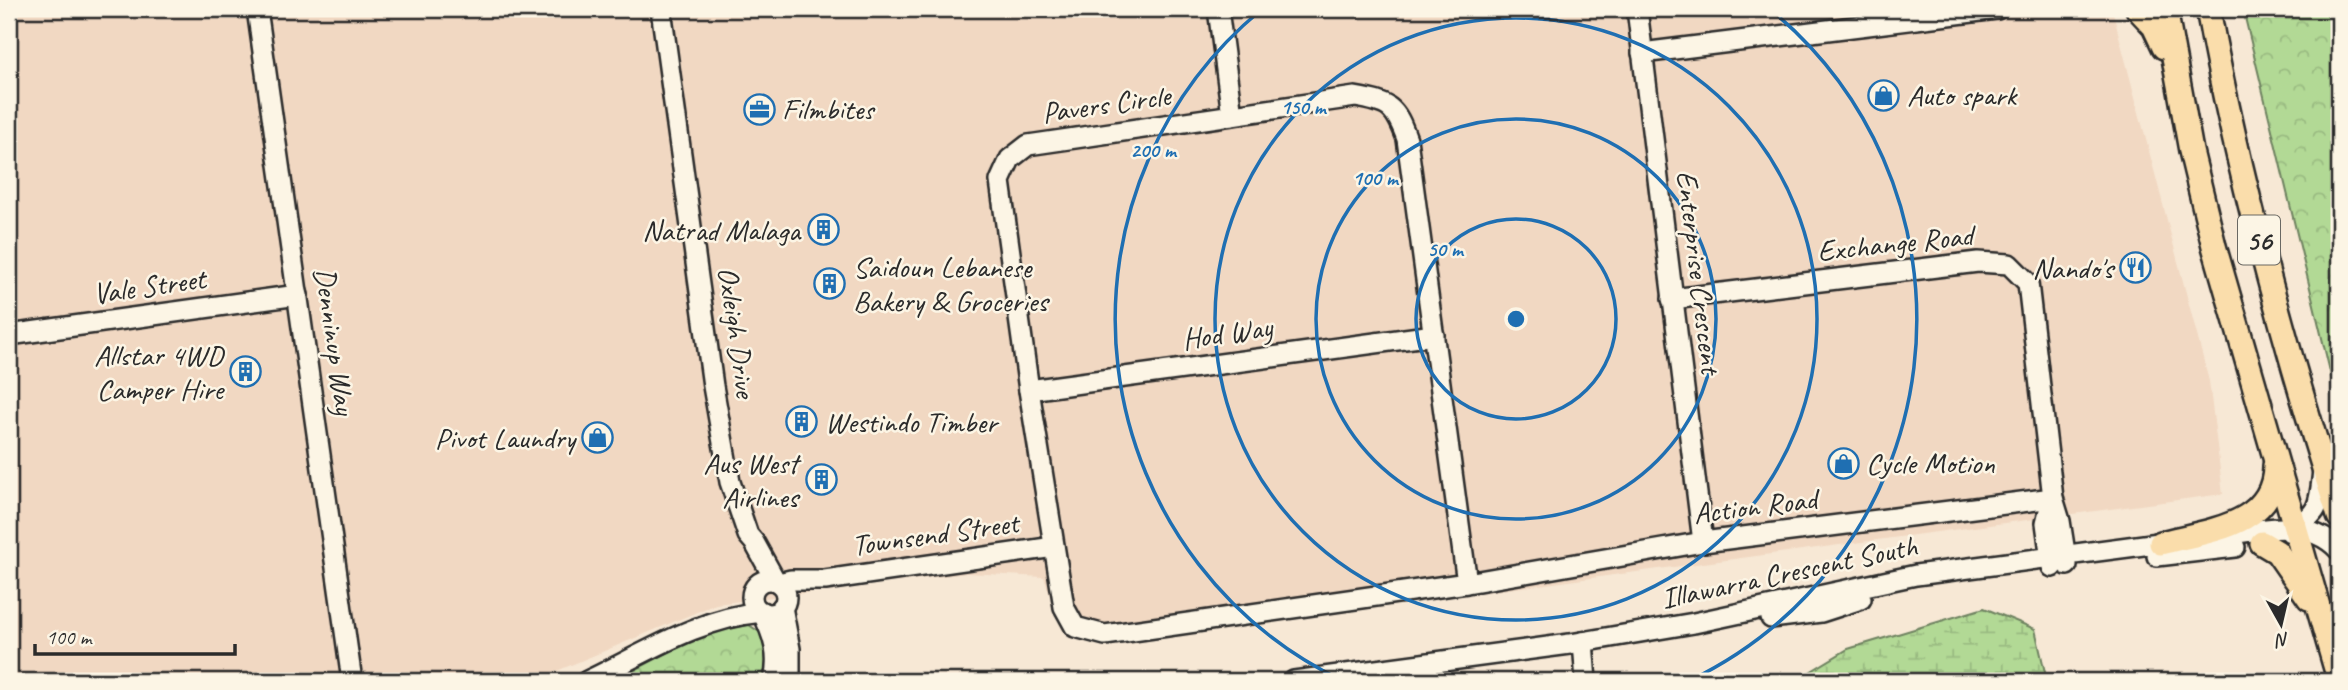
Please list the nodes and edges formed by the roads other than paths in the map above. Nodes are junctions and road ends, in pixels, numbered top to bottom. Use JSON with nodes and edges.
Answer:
{"nodes":[{"id":1,"x":257,"y":9,"type":"edge"},
{"id":2,"x":661,"y":9,"type":"edge"},
{"id":3,"x":1218,"y":9,"type":"edge"},
{"id":4,"x":1637,"y":9,"type":"edge"},
{"id":5,"x":1997,"y":9,"type":"edge"},
{"id":6,"x":2138,"y":9,"type":"edge"},
{"id":7,"x":2165,"y":9,"type":"edge"},
{"id":8,"x":2208,"y":9,"type":"edge"},
{"id":9,"x":1967,"y":11,"type":"edge"},
{"id":10,"x":1642,"y":53,"type":"junction"},
{"id":11,"x":2176,"y":76,"type":"junction"},
{"id":12,"x":1232,"y":115,"type":"junction"},
{"id":13,"x":298,"y":295,"type":"junction"},
{"id":14,"x":1672,"y":299,"type":"junction"},
{"id":15,"x":9,"y":335,"type":"edge"},
{"id":16,"x":1434,"y":335,"type":"junction"},
{"id":17,"x":1029,"y":390,"type":"junction"},
{"id":18,"x":2274,"y":452,"type":"junction"},
{"id":19,"x":2323,"y":467,"type":"junction"},
{"id":20,"x":2053,"y":498,"type":"junction"},
{"id":21,"x":2339,"y":516,"type":"edge"},
{"id":22,"x":2297,"y":527,"type":"junction"},
{"id":23,"x":748,"y":535,"type":"junction"},
{"id":24,"x":1703,"y":542,"type":"junction"},
{"id":25,"x":2161,"y":543,"type":"junction"},
{"id":26,"x":2262,"y":543,"type":"junction"},
{"id":27,"x":1054,"y":547,"type":"junction"},
{"id":28,"x":2339,"y":550,"type":"edge"},
{"id":29,"x":2059,"y":561,"type":"junction"},
{"id":30,"x":825,"y":580,"type":"junction"},
{"id":31,"x":777,"y":582,"type":"junction"},
{"id":32,"x":1467,"y":583,"type":"junction"},
{"id":33,"x":754,"y":589,"type":"junction"},
{"id":34,"x":783,"y":606,"type":"junction"},
{"id":35,"x":762,"y":612,"type":"junction"},
{"id":36,"x":693,"y":628,"type":"junction"},
{"id":37,"x":2325,"y":628,"type":"junction"},
{"id":38,"x":1577,"y":648,"type":"junction"},
{"id":39,"x":2339,"y":679,"type":"edge"},
{"id":40,"x":352,"y":681,"type":"edge"},
{"id":41,"x":587,"y":681,"type":"edge"},
{"id":42,"x":774,"y":681,"type":"edge"},
{"id":43,"x":790,"y":681,"type":"edge"},
{"id":44,"x":1294,"y":681,"type":"edge"},
{"id":45,"x":1387,"y":681,"type":"edge"},
{"id":46,"x":1574,"y":681,"type":"edge"},
{"id":47,"x":1586,"y":681,"type":"edge"}],
"edges":[{"from":1,"to":13,"type":"street","name":"Denninup Way"},
{"from":2,"to":23,"type":"street","name":"Oxleigh Drive"},
{"from":3,"to":12,"type":"street"},
{"from":4,"to":10,"type":"street","name":"Enterprise Crescent"},
{"from":5,"to":9,"type":"street"},
{"from":6,"to":11,"type":"main road"},
{"from":7,"to":11,"type":"main road","number":"56"},
{"from":8,"to":19,"type":"main road","number":"56"},
{"from":9,"to":10,"type":"street"},
{"from":10,"to":14,"type":"street","name":"Enterprise Crescent"},
{"from":11,"to":18,"type":"main road","number":"56"},
{"from":12,"to":16,"type":"street","name":"Pavers Circle"},
{"from":12,"to":17,"type":"street","name":"Pavers Circle"},
{"from":13,"to":15,"type":"street","name":"Vale Street"},
{"from":13,"to":40,"type":"street","name":"Denninup Way"},
{"from":14,"to":20,"type":"street","name":"Exchange Road"},
{"from":14,"to":24,"type":"street","name":"Enterprise Crescent"},
{"from":16,"to":17,"type":"street","name":"Hod Way"},
{"from":16,"to":32,"type":"street","name":"Pavers Circle"},
{"from":17,"to":27,"type":"street","name":"Pavers Circle"},
{"from":18,"to":22,"type":"main road","number":"56"},
{"from":18,"to":25,"type":"main road"},
{"from":19,"to":21,"type":"main road","number":"56"},
{"from":19,"to":22,"type":"street","name":"Illawarra Crescent South"},
{"from":20,"to":24,"type":"street","name":"Action Road"},
{"from":20,"to":29,"type":"street","name":"Exchange Road"},
{"from":22,"to":25,"type":"street","name":"Illawarra Crescent South"},
{"from":22,"to":26,"type":"street","name":"Illawarra Crescent South"},
{"from":22,"to":28,"type":"street","name":"Illawarra Crescent South"},
{"from":22,"to":37,"type":"main road","number":"56"},
{"from":23,"to":31,"type":"street","name":"Oxleigh Drive"},
{"from":23,"to":33,"type":"street","name":"Oxleigh Drive"},
{"from":24,"to":32,"type":"street","name":"Action Road"},
{"from":25,"to":29,"type":"street","name":"Illawarra Crescent South"},
{"from":26,"to":29,"type":"street","name":"Illawarra Crescent South"},
{"from":26,"to":37,"type":"main road"},
{"from":27,"to":30,"type":"street","name":"Townsend Street"},
{"from":27,"to":32,"type":"street","name":"Pavers Circle"},
{"from":29,"to":38,"type":"street","name":"Illawarra Crescent South"},
{"from":30,"to":31,"type":"street","name":"Townsend Street"},
{"from":30,"to":34,"type":"street","name":"Townsend Street"},
{"from":31,"to":33,"type":"street"},
{"from":31,"to":34,"type":"street"},
{"from":33,"to":35,"type":"street"},
{"from":33,"to":36,"type":"street"},
{"from":34,"to":35,"type":"street"},
{"from":34,"to":43,"type":"street"},
{"from":35,"to":36,"type":"street"},
{"from":35,"to":42,"type":"street"},
{"from":36,"to":41,"type":"street"},
{"from":37,"to":39,"type":"main road","number":"56"},
{"from":38,"to":44,"type":"street","name":"Illawarra Crescent South"},
{"from":38,"to":45,"type":"street","name":"Illawarra Crescent South"},
{"from":38,"to":46,"type":"street"},
{"from":38,"to":47,"type":"street"}]}
